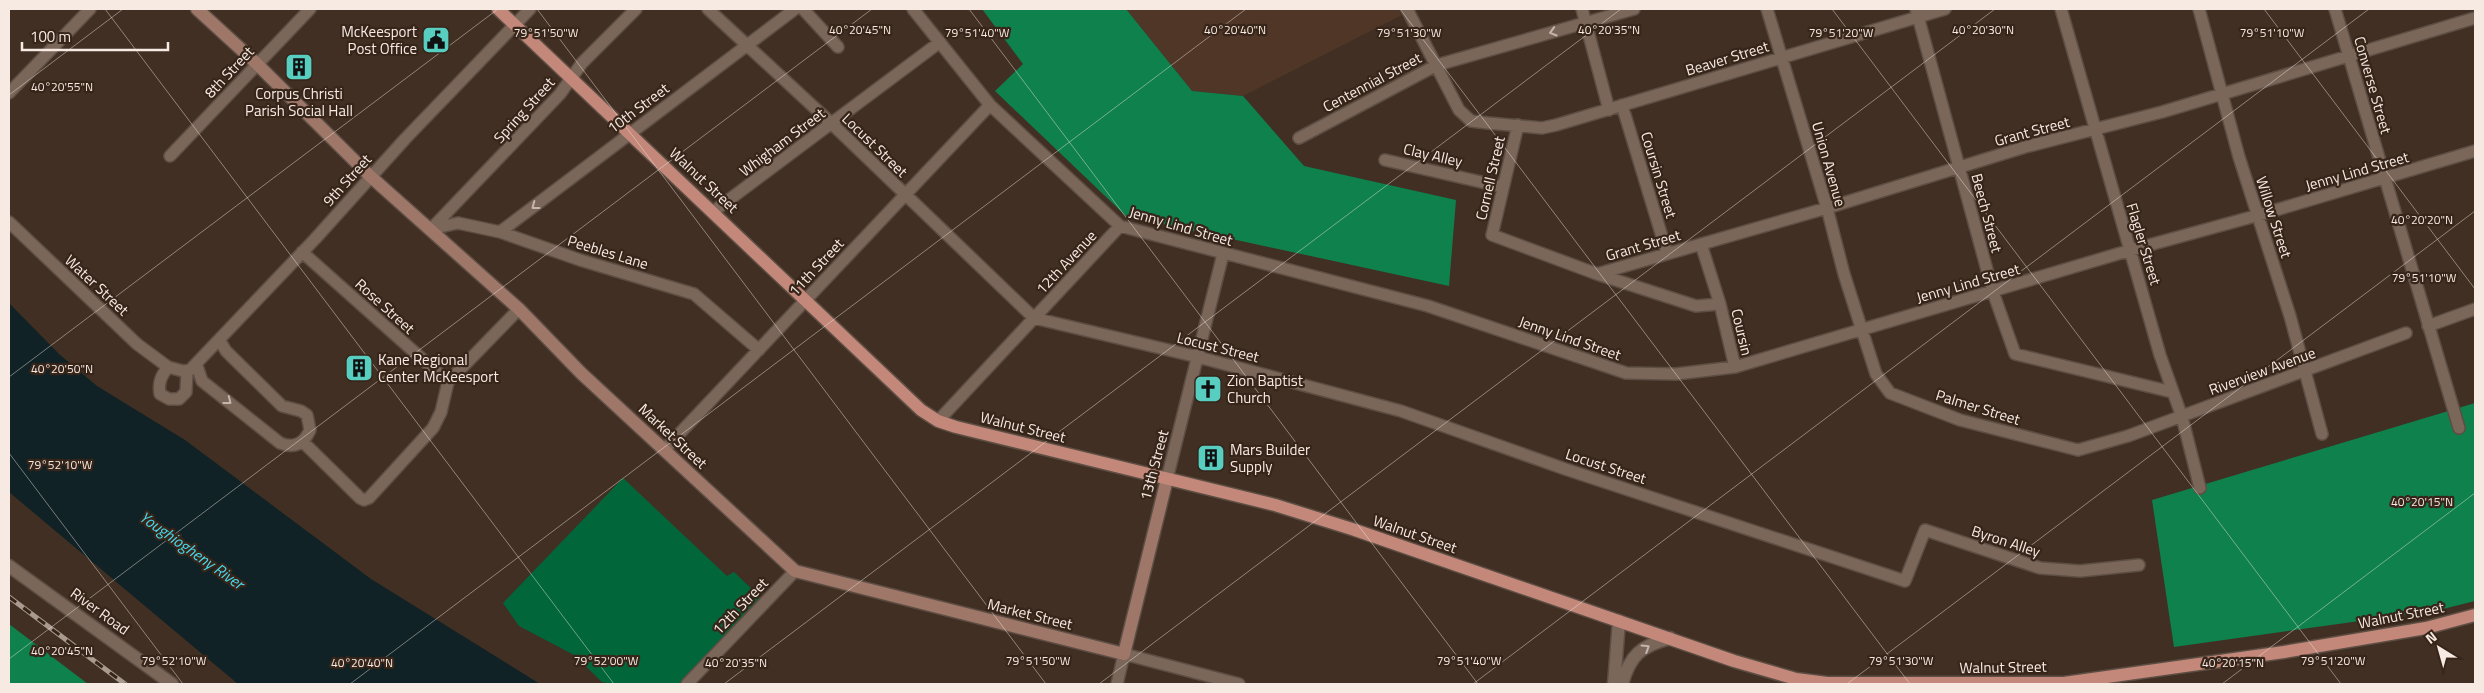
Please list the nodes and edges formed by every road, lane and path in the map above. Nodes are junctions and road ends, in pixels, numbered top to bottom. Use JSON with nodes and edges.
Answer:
{"nodes":[{"id":1,"x":90,"y":9,"type":"edge"},
{"id":2,"x":197,"y":9,"type":"edge"},
{"id":3,"x":310,"y":9,"type":"edge"},
{"id":4,"x":498,"y":9,"type":"edge"},
{"id":5,"x":530,"y":9,"type":"edge"},
{"id":6,"x":636,"y":9,"type":"edge"},
{"id":7,"x":708,"y":9,"type":"edge"},
{"id":8,"x":795,"y":9,"type":"edge"},
{"id":9,"x":803,"y":9,"type":"edge"},
{"id":10,"x":913,"y":9,"type":"edge"},
{"id":11,"x":1407,"y":9,"type":"edge"},
{"id":12,"x":1582,"y":9,"type":"edge"},
{"id":13,"x":1634,"y":9,"type":"edge"},
{"id":14,"x":1767,"y":9,"type":"edge"},
{"id":15,"x":1945,"y":9,"type":"edge"},
{"id":16,"x":2061,"y":9,"type":"edge"},
{"id":17,"x":2199,"y":9,"type":"edge"},
{"id":18,"x":2335,"y":9,"type":"edge"},
{"id":19,"x":1917,"y":13,"type":"edge"},
{"id":20,"x":2474,"y":17,"type":"edge"},
{"id":21,"x":1586,"y":22,"type":"junction"},
{"id":22,"x":515,"y":25,"type":"junction"},
{"id":23,"x":940,"y":42,"type":"junction"},
{"id":24,"x":747,"y":46,"type":"junction"},
{"id":25,"x":838,"y":46,"type":"dead end"},
{"id":26,"x":2350,"y":56,"type":"junction"},
{"id":27,"x":1782,"y":57,"type":"junction"},
{"id":28,"x":256,"y":64,"type":"junction"},
{"id":29,"x":1437,"y":65,"type":"junction"},
{"id":30,"x":571,"y":77,"type":"junction"},
{"id":31,"x":2223,"y":93,"type":"junction"},
{"id":32,"x":9,"y":94,"type":"edge"},
{"id":33,"x":990,"y":105,"type":"junction"},
{"id":34,"x":1622,"y":105,"type":"junction"},
{"id":35,"x":1609,"y":110,"type":"junction"},
{"id":36,"x":831,"y":122,"type":"junction"},
{"id":37,"x":1518,"y":125,"type":"junction"},
{"id":38,"x":2095,"y":129,"type":"junction"},
{"id":39,"x":630,"y":134,"type":"junction"},
{"id":40,"x":1299,"y":138,"type":"dead end"},
{"id":41,"x":2475,"y":151,"type":"edge"},
{"id":42,"x":170,"y":156,"type":"dead end"},
{"id":43,"x":1385,"y":160,"type":"dead end"},
{"id":44,"x":1959,"y":168,"type":"junction"},
{"id":45,"x":370,"y":176,"type":"junction"},
{"id":46,"x":2384,"y":179,"type":"junction"},
{"id":47,"x":1503,"y":187,"type":"junction"},
{"id":48,"x":905,"y":195,"type":"junction"},
{"id":49,"x":1827,"y":208,"type":"junction"},
{"id":50,"x":714,"y":212,"type":"junction"},
{"id":51,"x":2259,"y":215,"type":"junction"},
{"id":52,"x":9,"y":222,"type":"edge"},
{"id":53,"x":1120,"y":226,"type":"junction"},
{"id":54,"x":431,"y":229,"type":"junction"},
{"id":55,"x":500,"y":232,"type":"junction"},
{"id":56,"x":1701,"y":244,"type":"junction"},
{"id":57,"x":2131,"y":250,"type":"junction"},
{"id":58,"x":302,"y":252,"type":"junction"},
{"id":59,"x":1667,"y":253,"type":"junction"},
{"id":60,"x":1223,"y":254,"type":"junction"},
{"id":61,"x":1597,"y":274,"type":"junction"},
{"id":62,"x":1993,"y":292,"type":"junction"},
{"id":63,"x":806,"y":299,"type":"junction"},
{"id":64,"x":1720,"y":304,"type":"junction"},
{"id":65,"x":518,"y":308,"type":"junction"},
{"id":66,"x":2475,"y":309,"type":"edge"},
{"id":67,"x":1034,"y":318,"type":"junction"},
{"id":68,"x":2428,"y":326,"type":"junction"},
{"id":69,"x":1862,"y":329,"type":"junction"},
{"id":70,"x":2406,"y":333,"type":"dead end"},
{"id":71,"x":220,"y":341,"type":"junction"},
{"id":72,"x":759,"y":350,"type":"junction"},
{"id":73,"x":1198,"y":357,"type":"junction"},
{"id":74,"x":168,"y":367,"type":"junction"},
{"id":75,"x":1735,"y":367,"type":"junction"},
{"id":76,"x":192,"y":368,"type":"junction"},
{"id":77,"x":2304,"y":371,"type":"junction"},
{"id":78,"x":448,"y":382,"type":"junction"},
{"id":79,"x":2172,"y":392,"type":"junction"},
{"id":80,"x":2182,"y":417,"type":"junction"},
{"id":81,"x":938,"y":421,"type":"junction"},
{"id":82,"x":2459,"y":428,"type":"dead end"},
{"id":83,"x":2322,"y":434,"type":"dead end"},
{"id":84,"x":2128,"y":436,"type":"joint"},
{"id":85,"x":303,"y":442,"type":"junction"},
{"id":86,"x":664,"y":450,"type":"junction"},
{"id":87,"x":1167,"y":479,"type":"junction"},
{"id":88,"x":2200,"y":488,"type":"dead end"},
{"id":89,"x":1925,"y":530,"type":"joint"},
{"id":90,"x":2139,"y":565,"type":"dead end"},
{"id":91,"x":9,"y":566,"type":"edge"},
{"id":92,"x":795,"y":571,"type":"junction"},
{"id":93,"x":2475,"y":615,"type":"edge"},
{"id":94,"x":1619,"y":621,"type":"junction"},
{"id":95,"x":1670,"y":638,"type":"junction"},
{"id":96,"x":1124,"y":654,"type":"junction"},
{"id":97,"x":1621,"y":666,"type":"junction"},
{"id":98,"x":172,"y":684,"type":"edge"},
{"id":99,"x":687,"y":684,"type":"edge"},
{"id":100,"x":1116,"y":684,"type":"edge"},
{"id":101,"x":1239,"y":684,"type":"edge"},
{"id":102,"x":1614,"y":684,"type":"edge"},
{"id":103,"x":1622,"y":684,"type":"edge"}],
"edges":[{"from":1,"to":32,"type":"street"},
{"from":2,"to":28,"type":"main road","name":"Market Street"},
{"from":3,"to":28,"type":"street","name":"8th Street"},
{"from":4,"to":22,"type":"main road","name":"Walnut Street"},
{"from":5,"to":22,"type":"street","name":"9th Street"},
{"from":6,"to":30,"type":"street","name":"Spring Street"},
{"from":7,"to":24,"type":"street","name":"Locust Street"},
{"from":8,"to":24,"type":"street","name":"10th Street"},
{"from":9,"to":25,"type":"street"},
{"from":10,"to":23,"type":"street","name":"Jenny Lind Street"},
{"from":11,"to":29,"type":"street","name":"Cornell Street"},
{"from":12,"to":21,"type":"street"},
{"from":13,"to":21,"type":"street","name":"Centennial Street"},
{"from":14,"to":27,"type":"street","name":"Union Avenue"},
{"from":15,"to":19,"type":"street","name":"Beaver Street"},
{"from":16,"to":38,"type":"street","name":"Flagler Street"},
{"from":17,"to":31,"type":"street","name":"Willow Street"},
{"from":18,"to":26,"type":"street","name":"Converse Street"},
{"from":19,"to":27,"type":"street","name":"Beaver Street"},
{"from":19,"to":44,"type":"street","name":"Beech Street"},
{"from":20,"to":26,"type":"street","name":"Grant Street"},
{"from":21,"to":29,"type":"street","name":"Centennial Street","one_way":true},
{"from":21,"to":35,"type":"street"},
{"from":22,"to":30,"type":"main road","name":"Walnut Street"},
{"from":22,"to":45,"type":"street","name":"9th Street"},
{"from":23,"to":33,"type":"street","name":"Jenny Lind Street"},
{"from":23,"to":36,"type":"street","name":"Whigham Street"},
{"from":24,"to":36,"type":"street","name":"Locust Street"},
{"from":24,"to":39,"type":"street","name":"10th Street"},
{"from":26,"to":31,"type":"street","name":"Grant Street"},
{"from":26,"to":46,"type":"street","name":"Converse Street"},
{"from":27,"to":34,"type":"street","name":"Beaver Street"},
{"from":27,"to":49,"type":"street","name":"Union Avenue"},
{"from":28,"to":42,"type":"street","name":"8th Street"},
{"from":28,"to":45,"type":"main road","name":"Market Street"},
{"from":29,"to":37,"type":"street","name":"Cornell Street"},
{"from":29,"to":40,"type":"street","name":"Centennial Street"},
{"from":30,"to":39,"type":"main road","name":"Walnut Street"},
{"from":30,"to":54,"type":"street","name":"Spring Street"},
{"from":31,"to":38,"type":"street","name":"Grant Street"},
{"from":31,"to":51,"type":"street","name":"Willow Street"},
{"from":33,"to":48,"type":"street","name":"11th Street"},
{"from":33,"to":53,"type":"street","name":"Jenny Lind Street"},
{"from":34,"to":35,"type":"street","name":"Beaver Street"},
{"from":34,"to":59,"type":"street","name":"Coursin Street"},
{"from":35,"to":37,"type":"street","name":"Beaver Street"},
{"from":36,"to":48,"type":"street","name":"Locust Street"},
{"from":36,"to":50,"type":"street","name":"Whigham Street"},
{"from":37,"to":47,"type":"street","name":"Cornell Street"},
{"from":38,"to":44,"type":"street","name":"Grant Street"},
{"from":38,"to":57,"type":"street","name":"Flagler Street"},
{"from":39,"to":50,"type":"main road","name":"Walnut Street"},
{"from":39,"to":55,"type":"street","name":"10th Street","one_way":true},
{"from":41,"to":46,"type":"street","name":"Jenny Lind Street"},
{"from":43,"to":47,"type":"street","name":"Clay Alley"},
{"from":44,"to":49,"type":"street","name":"Grant Street"},
{"from":44,"to":62,"type":"street","name":"Beech Street"},
{"from":45,"to":54,"type":"main road","name":"Market Street"},
{"from":45,"to":58,"type":"street","name":"9th Street"},
{"from":46,"to":51,"type":"street","name":"Jenny Lind Street"},
{"from":46,"to":68,"type":"street","name":"Converse Street"},
{"from":47,"to":61,"type":"street","name":"Cornell Street"},
{"from":48,"to":63,"type":"street","name":"11th Street"},
{"from":48,"to":67,"type":"street","name":"Locust Street"},
{"from":49,"to":56,"type":"street","name":"Grant Street"},
{"from":49,"to":69,"type":"street","name":"Union Avenue"},
{"from":50,"to":63,"type":"main road","name":"Walnut Street"},
{"from":51,"to":57,"type":"street","name":"Jenny Lind Street"},
{"from":51,"to":77,"type":"street","name":"Willow Street"},
{"from":52,"to":74,"type":"street","name":"Water Street"},
{"from":53,"to":60,"type":"street","name":"Jenny Lind Street"},
{"from":53,"to":67,"type":"street","name":"12th Avenue"},
{"from":54,"to":55,"type":"street","name":"Peebles Lane"},
{"from":54,"to":65,"type":"main road","name":"Market Street"},
{"from":55,"to":72,"type":"street","name":"Peebles Lane"},
{"from":56,"to":59,"type":"street","name":"Grant Street"},
{"from":56,"to":64,"type":"street"},
{"from":57,"to":62,"type":"street","name":"Jenny Lind Street"},
{"from":57,"to":79,"type":"street","name":"Flagler Street"},
{"from":58,"to":71,"type":"street","name":"9th Street"},
{"from":58,"to":78,"type":"street","name":"Rose Street"},
{"from":59,"to":61,"type":"street","name":"Grant Street"},
{"from":60,"to":73,"type":"street","name":"13th Street"},
{"from":60,"to":75,"type":"street","name":"Jenny Lind Street"},
{"from":61,"to":64,"type":"street"},
{"from":62,"to":69,"type":"street","name":"Jenny Lind Street"},
{"from":62,"to":79,"type":"street","name":"Beech Street"},
{"from":63,"to":72,"type":"street","name":"11th Street"},
{"from":63,"to":81,"type":"main road","name":"Walnut Street"},
{"from":64,"to":75,"type":"street","name":"Coursin"},
{"from":65,"to":78,"type":"street"},
{"from":65,"to":86,"type":"main road","name":"Market Street"},
{"from":66,"to":68,"type":"street"},
{"from":67,"to":73,"type":"street","name":"Locust Street"},
{"from":67,"to":81,"type":"street"},
{"from":68,"to":82,"type":"street","name":"Converse Street"},
{"from":69,"to":75,"type":"street","name":"Jenny Lind Street"},
{"from":69,"to":84,"type":"street","name":"Palmer Street"},
{"from":70,"to":77,"type":"street","name":"Riverview Avenue"},
{"from":71,"to":76,"type":"street","name":"9th Street"},
{"from":71,"to":85,"type":"street"},
{"from":72,"to":86,"type":"street","name":"11th Street"},
{"from":73,"to":87,"type":"street","name":"13th Street"},
{"from":73,"to":89,"type":"street","name":"Locust Street"},
{"from":74,"to":76,"type":"street"},
{"from":74,"to":76,"type":"street"},
{"from":76,"to":85,"type":"street","one_way":true},
{"from":77,"to":80,"type":"street","name":"Riverview Avenue"},
{"from":77,"to":83,"type":"street","name":"Willow Street"},
{"from":78,"to":85,"type":"street"},
{"from":79,"to":80,"type":"street","name":"Flagler Street"},
{"from":80,"to":84,"type":"street","name":"Riverview Avenue"},
{"from":80,"to":88,"type":"street","name":"Flagler Street"},
{"from":81,"to":87,"type":"main road","name":"Walnut Street"},
{"from":86,"to":92,"type":"main road","name":"Market Street"},
{"from":87,"to":94,"type":"main road","name":"Walnut Street"},
{"from":87,"to":96,"type":"main road","name":"13th Street"},
{"from":89,"to":90,"type":"street","name":"Byron Alley"},
{"from":91,"to":98,"type":"street","name":"River Road"},
{"from":92,"to":96,"type":"main road","name":"Market Street"},
{"from":92,"to":99,"type":"street","name":"12th Street"},
{"from":93,"to":95,"type":"main road","name":"Walnut Street"},
{"from":94,"to":95,"type":"main road","name":"Walnut Street"},
{"from":94,"to":97,"type":"street"},
{"from":97,"to":95,"type":"street","one_way":true},
{"from":96,"to":100,"type":"street","name":"13th Street"},
{"from":96,"to":101,"type":"street","name":"Market Street"},
{"from":97,"to":102,"type":"street"},
{"from":97,"to":103,"type":"street"}]}
